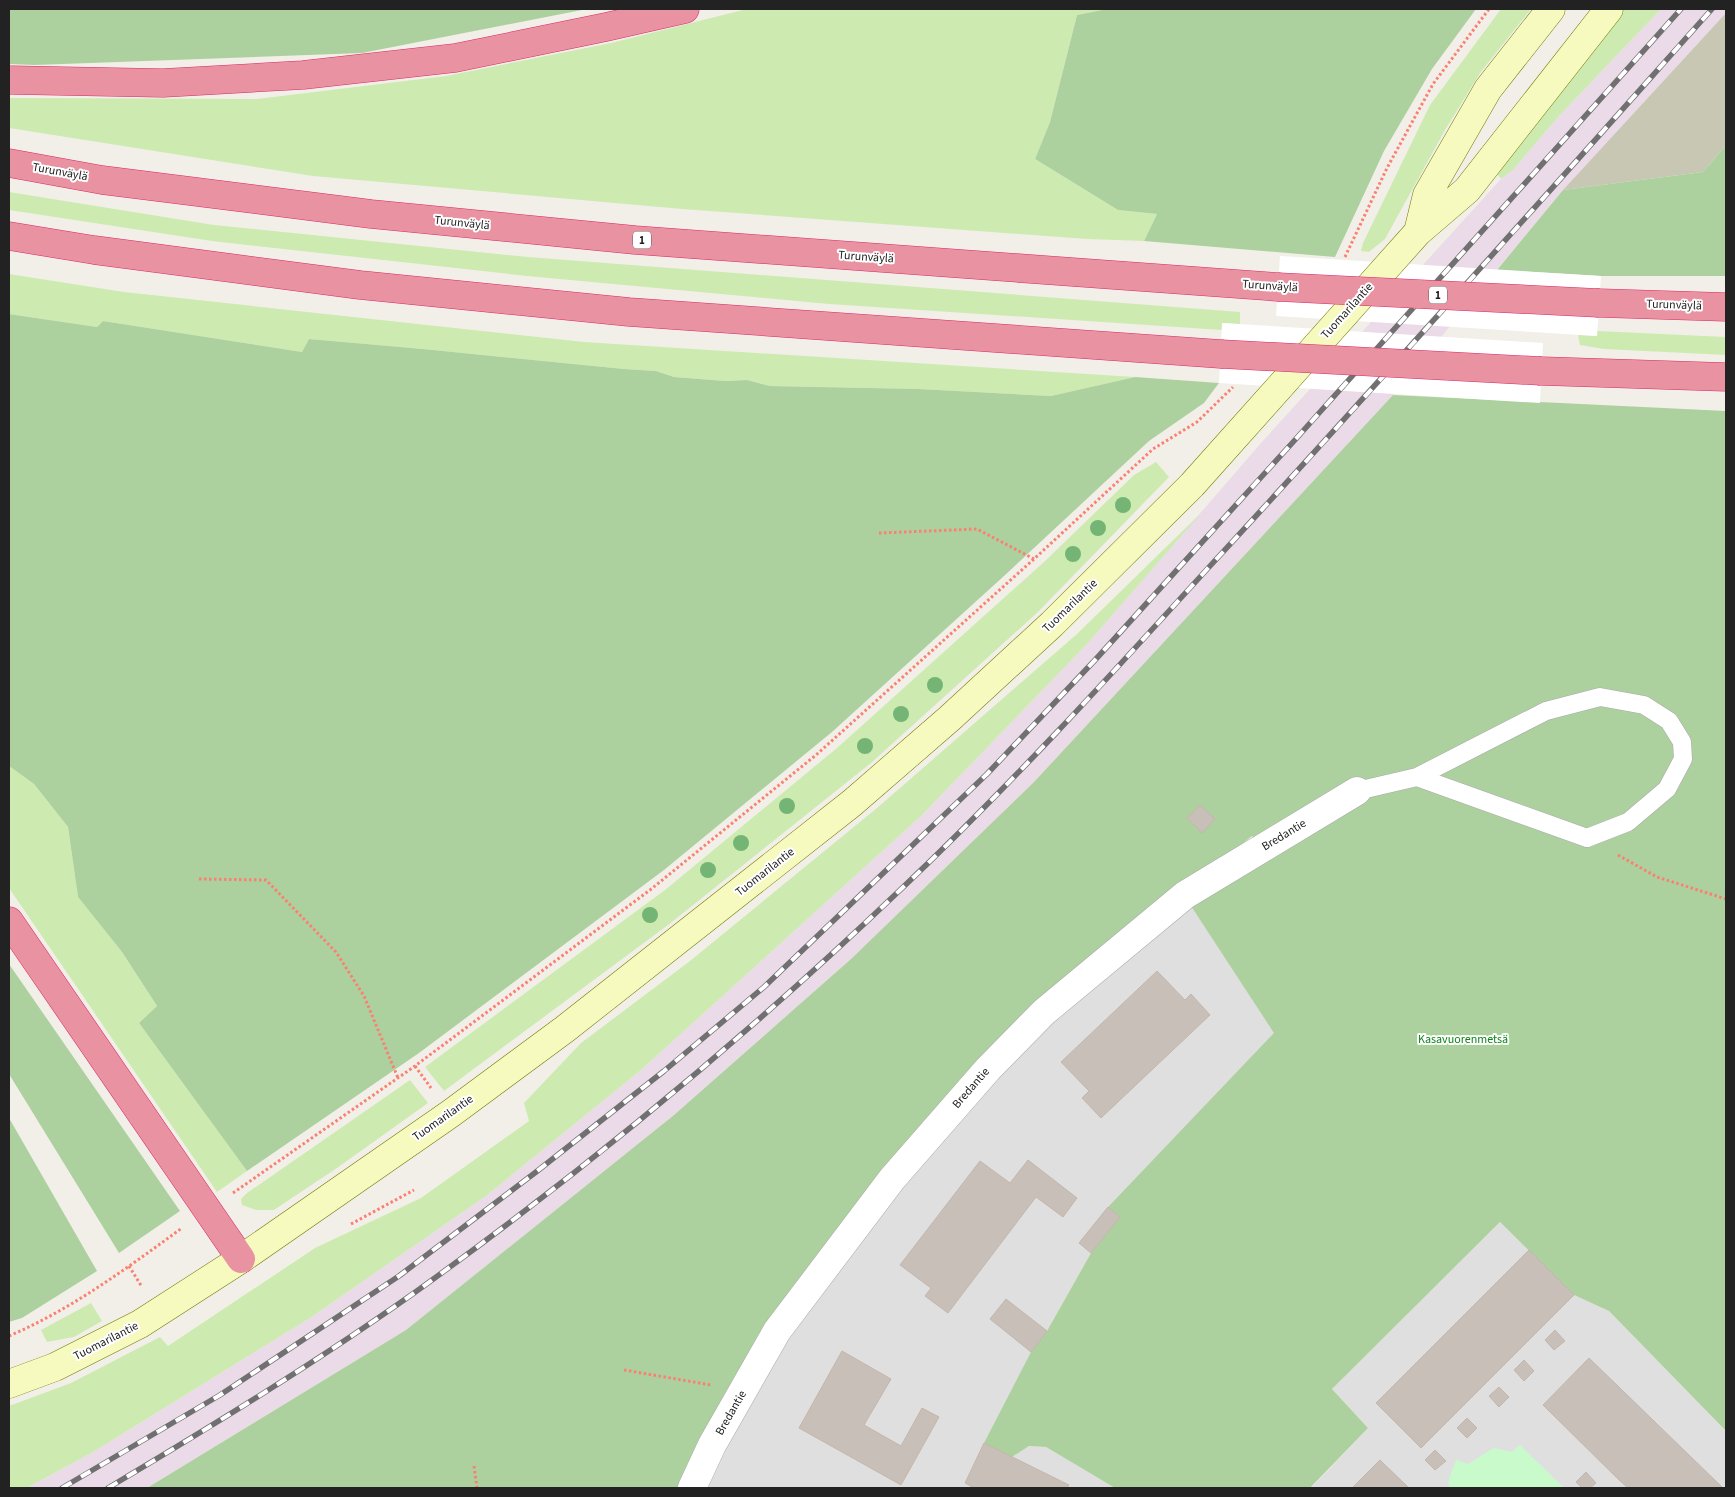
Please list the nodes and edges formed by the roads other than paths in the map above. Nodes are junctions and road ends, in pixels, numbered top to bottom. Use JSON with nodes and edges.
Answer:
{"nodes":[{"id":1,"x":685,"y":9,"type":"edge"},
{"id":2,"x":1551,"y":9,"type":"edge"},
{"id":3,"x":1609,"y":9,"type":"edge"},
{"id":4,"x":9,"y":80,"type":"edge"},
{"id":5,"x":9,"y":164,"type":"edge"},
{"id":6,"x":1418,"y":232,"type":"junction"},
{"id":7,"x":9,"y":236,"type":"edge"},
{"id":8,"x":1726,"y":307,"type":"edge"},
{"id":9,"x":1726,"y":378,"type":"edge"},
{"id":10,"x":1417,"y":777,"type":"junction"},
{"id":11,"x":1357,"y":791,"type":"joint"},
{"id":12,"x":9,"y":920,"type":"edge"},
{"id":13,"x":241,"y":1259,"type":"junction"},
{"id":14,"x":9,"y":1384,"type":"edge"},
{"id":15,"x":692,"y":1488,"type":"edge"}],
"edges":[{"from":1,"to":4,"type":"highway"},
{"from":2,"to":6,"type":"main road","name":"Tuomarilantie"},
{"from":3,"to":6,"type":"main road","name":"Tuomarilantie"},
{"from":5,"to":8,"type":"highway","name":"Turunväylä","number":"1","bridge":true},
{"from":6,"to":13,"type":"main road","name":"Tuomarilantie"},
{"from":7,"to":9,"type":"highway","bridge":true},
{"from":10,"to":10,"type":"lane"},
{"from":10,"to":11,"type":"lane"},
{"from":11,"to":15,"type":"street","name":"Bredantie"},
{"from":12,"to":13,"type":"highway"},
{"from":13,"to":14,"type":"main road","name":"Tuomarilantie"}]}
